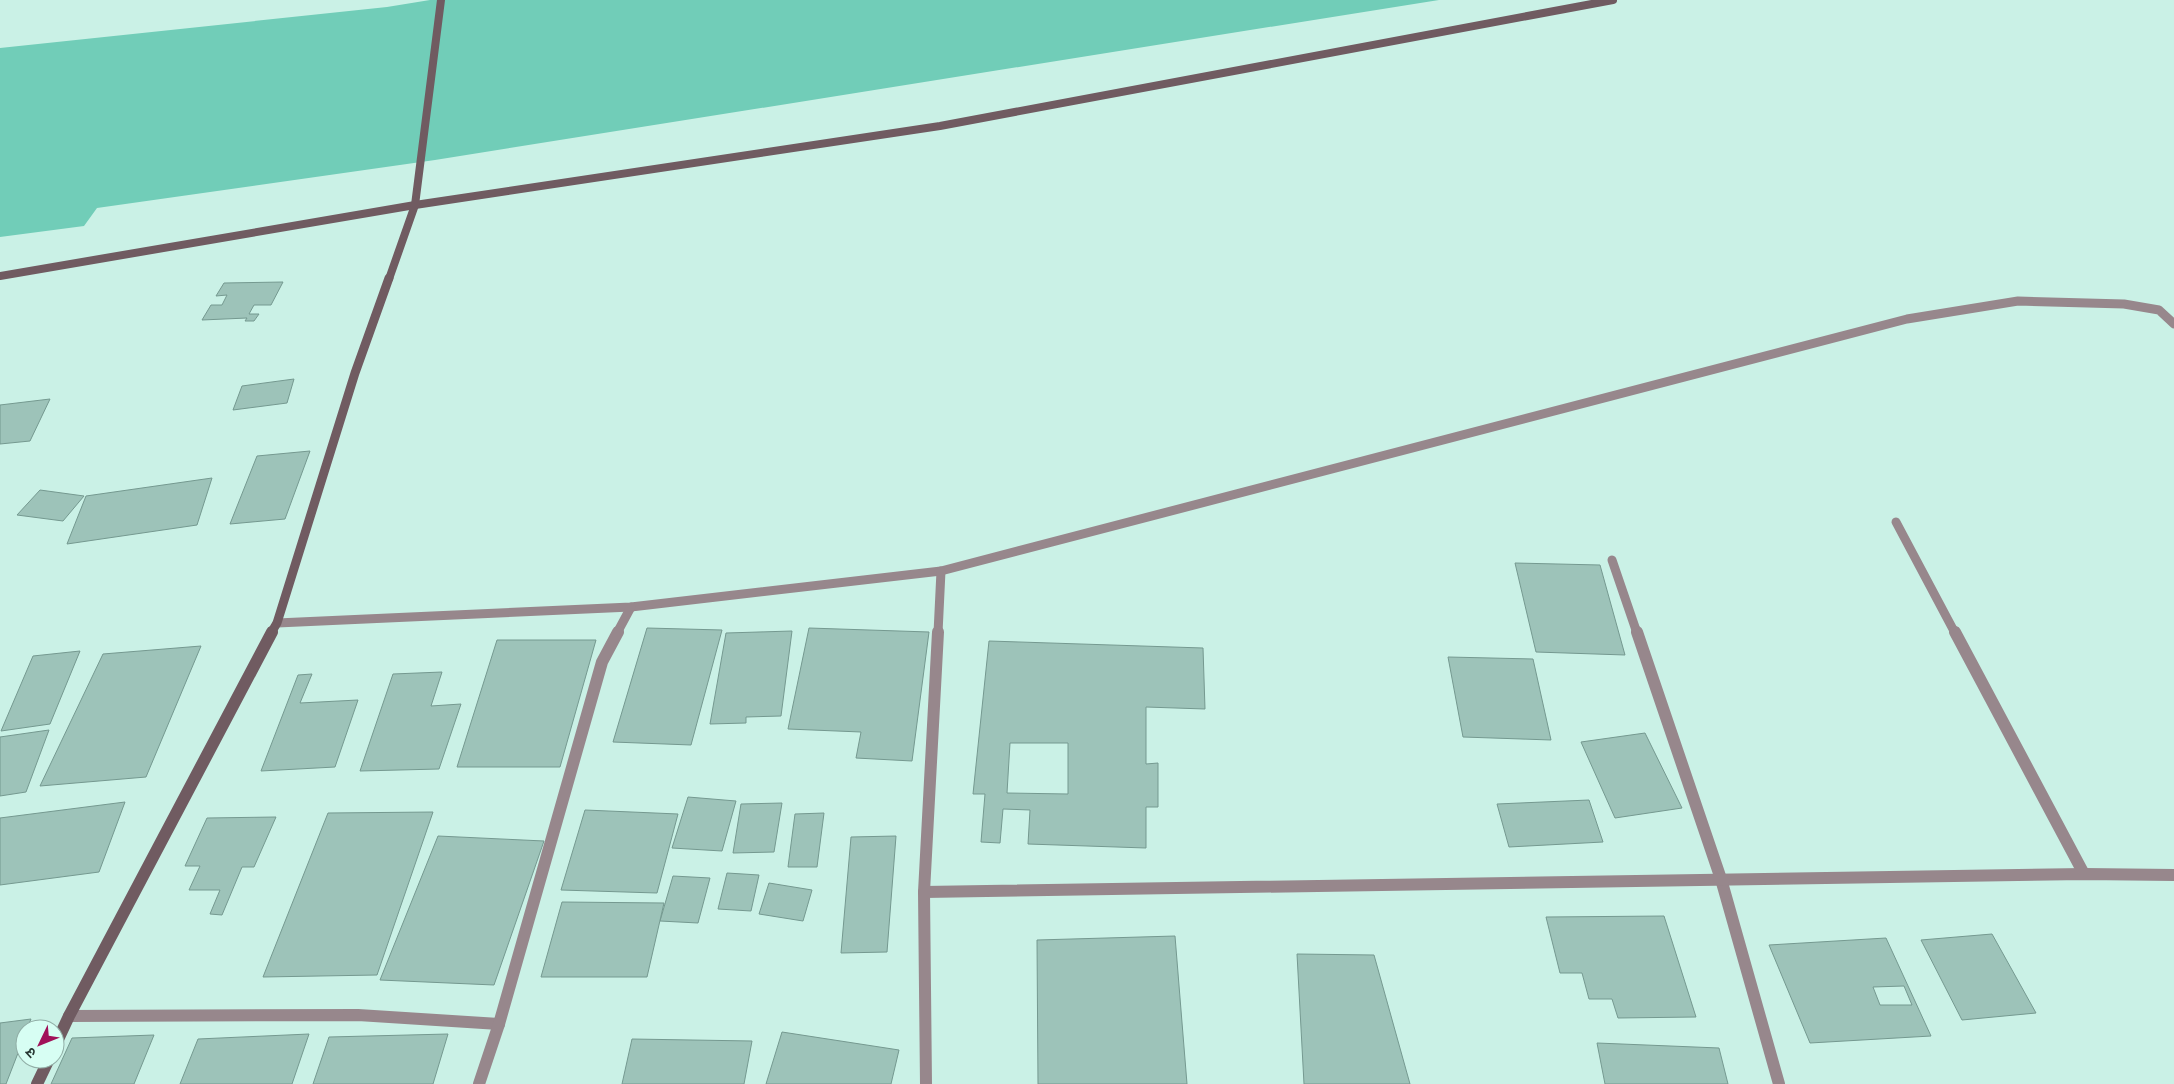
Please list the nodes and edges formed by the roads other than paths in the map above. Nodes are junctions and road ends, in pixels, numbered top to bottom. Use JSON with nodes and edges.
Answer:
{"nodes":[{"id":1,"x":441,"y":0,"type":"edge"},
{"id":2,"x":1613,"y":0,"type":"edge"},
{"id":3,"x":415,"y":204,"type":"junction"},
{"id":4,"x":0,"y":276,"type":"edge"},
{"id":5,"x":2174,"y":324,"type":"edge"},
{"id":6,"x":1896,"y":522,"type":"dead end"},
{"id":7,"x":1612,"y":560,"type":"dead end"},
{"id":8,"x":941,"y":571,"type":"junction"},
{"id":9,"x":631,"y":607,"type":"junction"},
{"id":10,"x":277,"y":623,"type":"junction"},
{"id":11,"x":2084,"y":874,"type":"junction"},
{"id":12,"x":2174,"y":875,"type":"edge"},
{"id":13,"x":1721,"y":879,"type":"junction"},
{"id":14,"x":924,"y":892,"type":"junction"},
{"id":15,"x":69,"y":1016,"type":"junction"},
{"id":16,"x":498,"y":1024,"type":"junction"},
{"id":17,"x":65,"y":1025,"type":"edge"},
{"id":18,"x":44,"y":1069,"type":"edge"},
{"id":19,"x":37,"y":1084,"type":"edge"},
{"id":20,"x":479,"y":1084,"type":"edge"},
{"id":21,"x":926,"y":1084,"type":"edge"},
{"id":22,"x":1779,"y":1084,"type":"edge"}],
"edges":[{"from":1,"to":3,"type":"street"},
{"from":2,"to":3,"type":"street"},
{"from":3,"to":4,"type":"street"},
{"from":3,"to":10,"type":"street"},
{"from":5,"to":8,"type":"street"},
{"from":6,"to":11,"type":"street"},
{"from":7,"to":13,"type":"street"},
{"from":8,"to":9,"type":"street"},
{"from":8,"to":14,"type":"street"},
{"from":9,"to":10,"type":"street"},
{"from":9,"to":16,"type":"street"},
{"from":10,"to":15,"type":"street"},
{"from":11,"to":12,"type":"street"},
{"from":11,"to":13,"type":"street"},
{"from":13,"to":14,"type":"street"},
{"from":13,"to":22,"type":"street"},
{"from":14,"to":21,"type":"street"},
{"from":15,"to":16,"type":"street"},
{"from":15,"to":17,"type":"street"},
{"from":16,"to":20,"type":"street"},
{"from":18,"to":19,"type":"street"}]}
